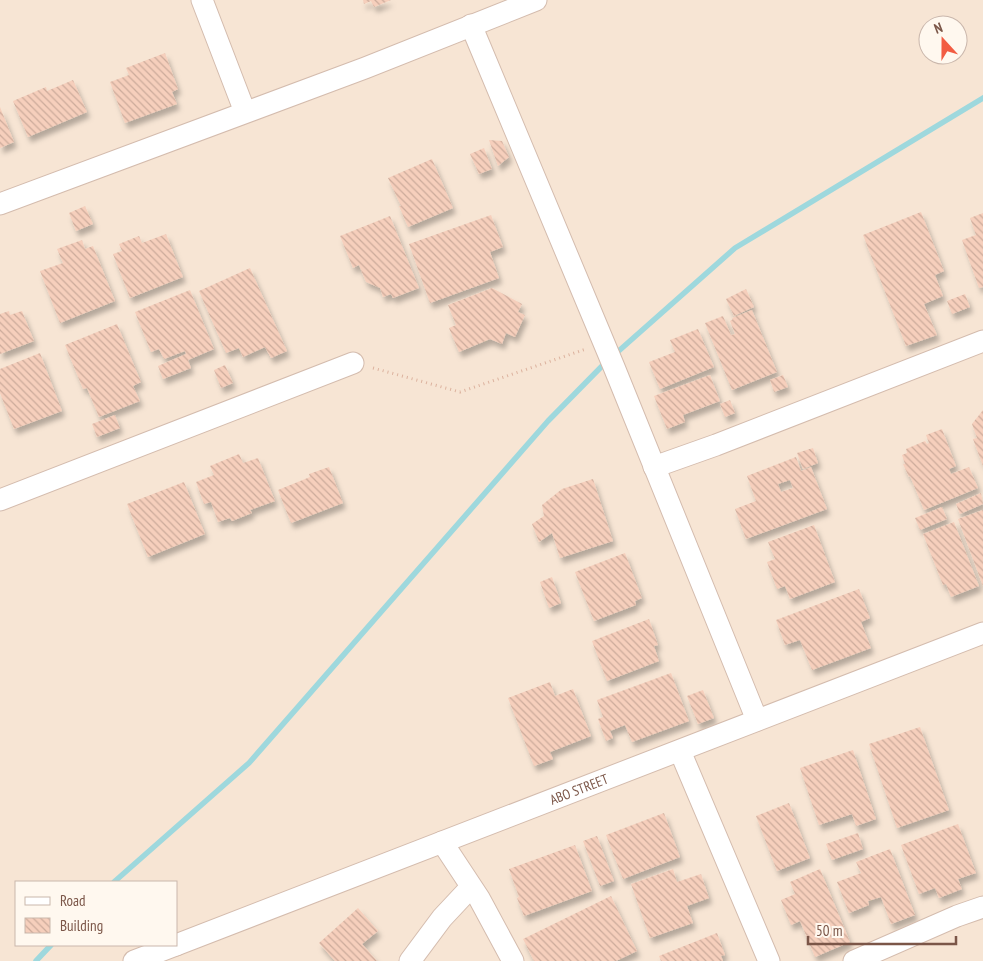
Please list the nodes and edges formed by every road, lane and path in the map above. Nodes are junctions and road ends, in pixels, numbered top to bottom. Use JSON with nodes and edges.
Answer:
{"nodes":[{"id":1,"x":202,"y":0,"type":"edge"},
{"id":2,"x":536,"y":0,"type":"edge"},
{"id":3,"x":471,"y":25,"type":"junction"},
{"id":4,"x":245,"y":112,"type":"junction"},
{"id":5,"x":0,"y":204,"type":"edge"},
{"id":6,"x":983,"y":341,"type":"edge"},
{"id":7,"x":604,"y":343,"type":"junction"},
{"id":8,"x":353,"y":363,"type":"joint"},
{"id":9,"x":654,"y":467,"type":"junction"},
{"id":10,"x":0,"y":500,"type":"edge"},
{"id":11,"x":983,"y":633,"type":"edge"},
{"id":12,"x":757,"y":720,"type":"junction"},
{"id":13,"x":680,"y":751,"type":"junction"},
{"id":14,"x":442,"y":842,"type":"junction"},
{"id":15,"x":471,"y":887,"type":"junction"},
{"id":16,"x":983,"y":907,"type":"edge"},
{"id":17,"x":178,"y":944,"type":"edge"},
{"id":18,"x":174,"y":946,"type":"edge"},
{"id":19,"x":136,"y":961,"type":"edge"},
{"id":20,"x":410,"y":961,"type":"edge"},
{"id":21,"x":513,"y":961,"type":"edge"},
{"id":22,"x":769,"y":961,"type":"edge"},
{"id":23,"x":854,"y":961,"type":"edge"}],
"edges":[{"from":1,"to":4,"type":"street"},
{"from":2,"to":3,"type":"street"},
{"from":3,"to":4,"type":"street"},
{"from":3,"to":7,"type":"street"},
{"from":4,"to":5,"type":"street"},
{"from":6,"to":9,"type":"street"},
{"from":7,"to":8,"type":"path"},
{"from":7,"to":9,"type":"street"},
{"from":8,"to":10,"type":"street"},
{"from":9,"to":12,"type":"street"},
{"from":11,"to":12,"type":"street","name":"ABO STREET"},
{"from":12,"to":13,"type":"street","name":"ABO STREET"},
{"from":13,"to":14,"type":"street","name":"ABO STREET"},
{"from":13,"to":22,"type":"street"},
{"from":14,"to":15,"type":"street"},
{"from":14,"to":17,"type":"street","name":"ABO STREET"},
{"from":15,"to":20,"type":"street"},
{"from":15,"to":21,"type":"street"},
{"from":16,"to":23,"type":"street"},
{"from":18,"to":19,"type":"street","name":"ABO STREET"}]}
